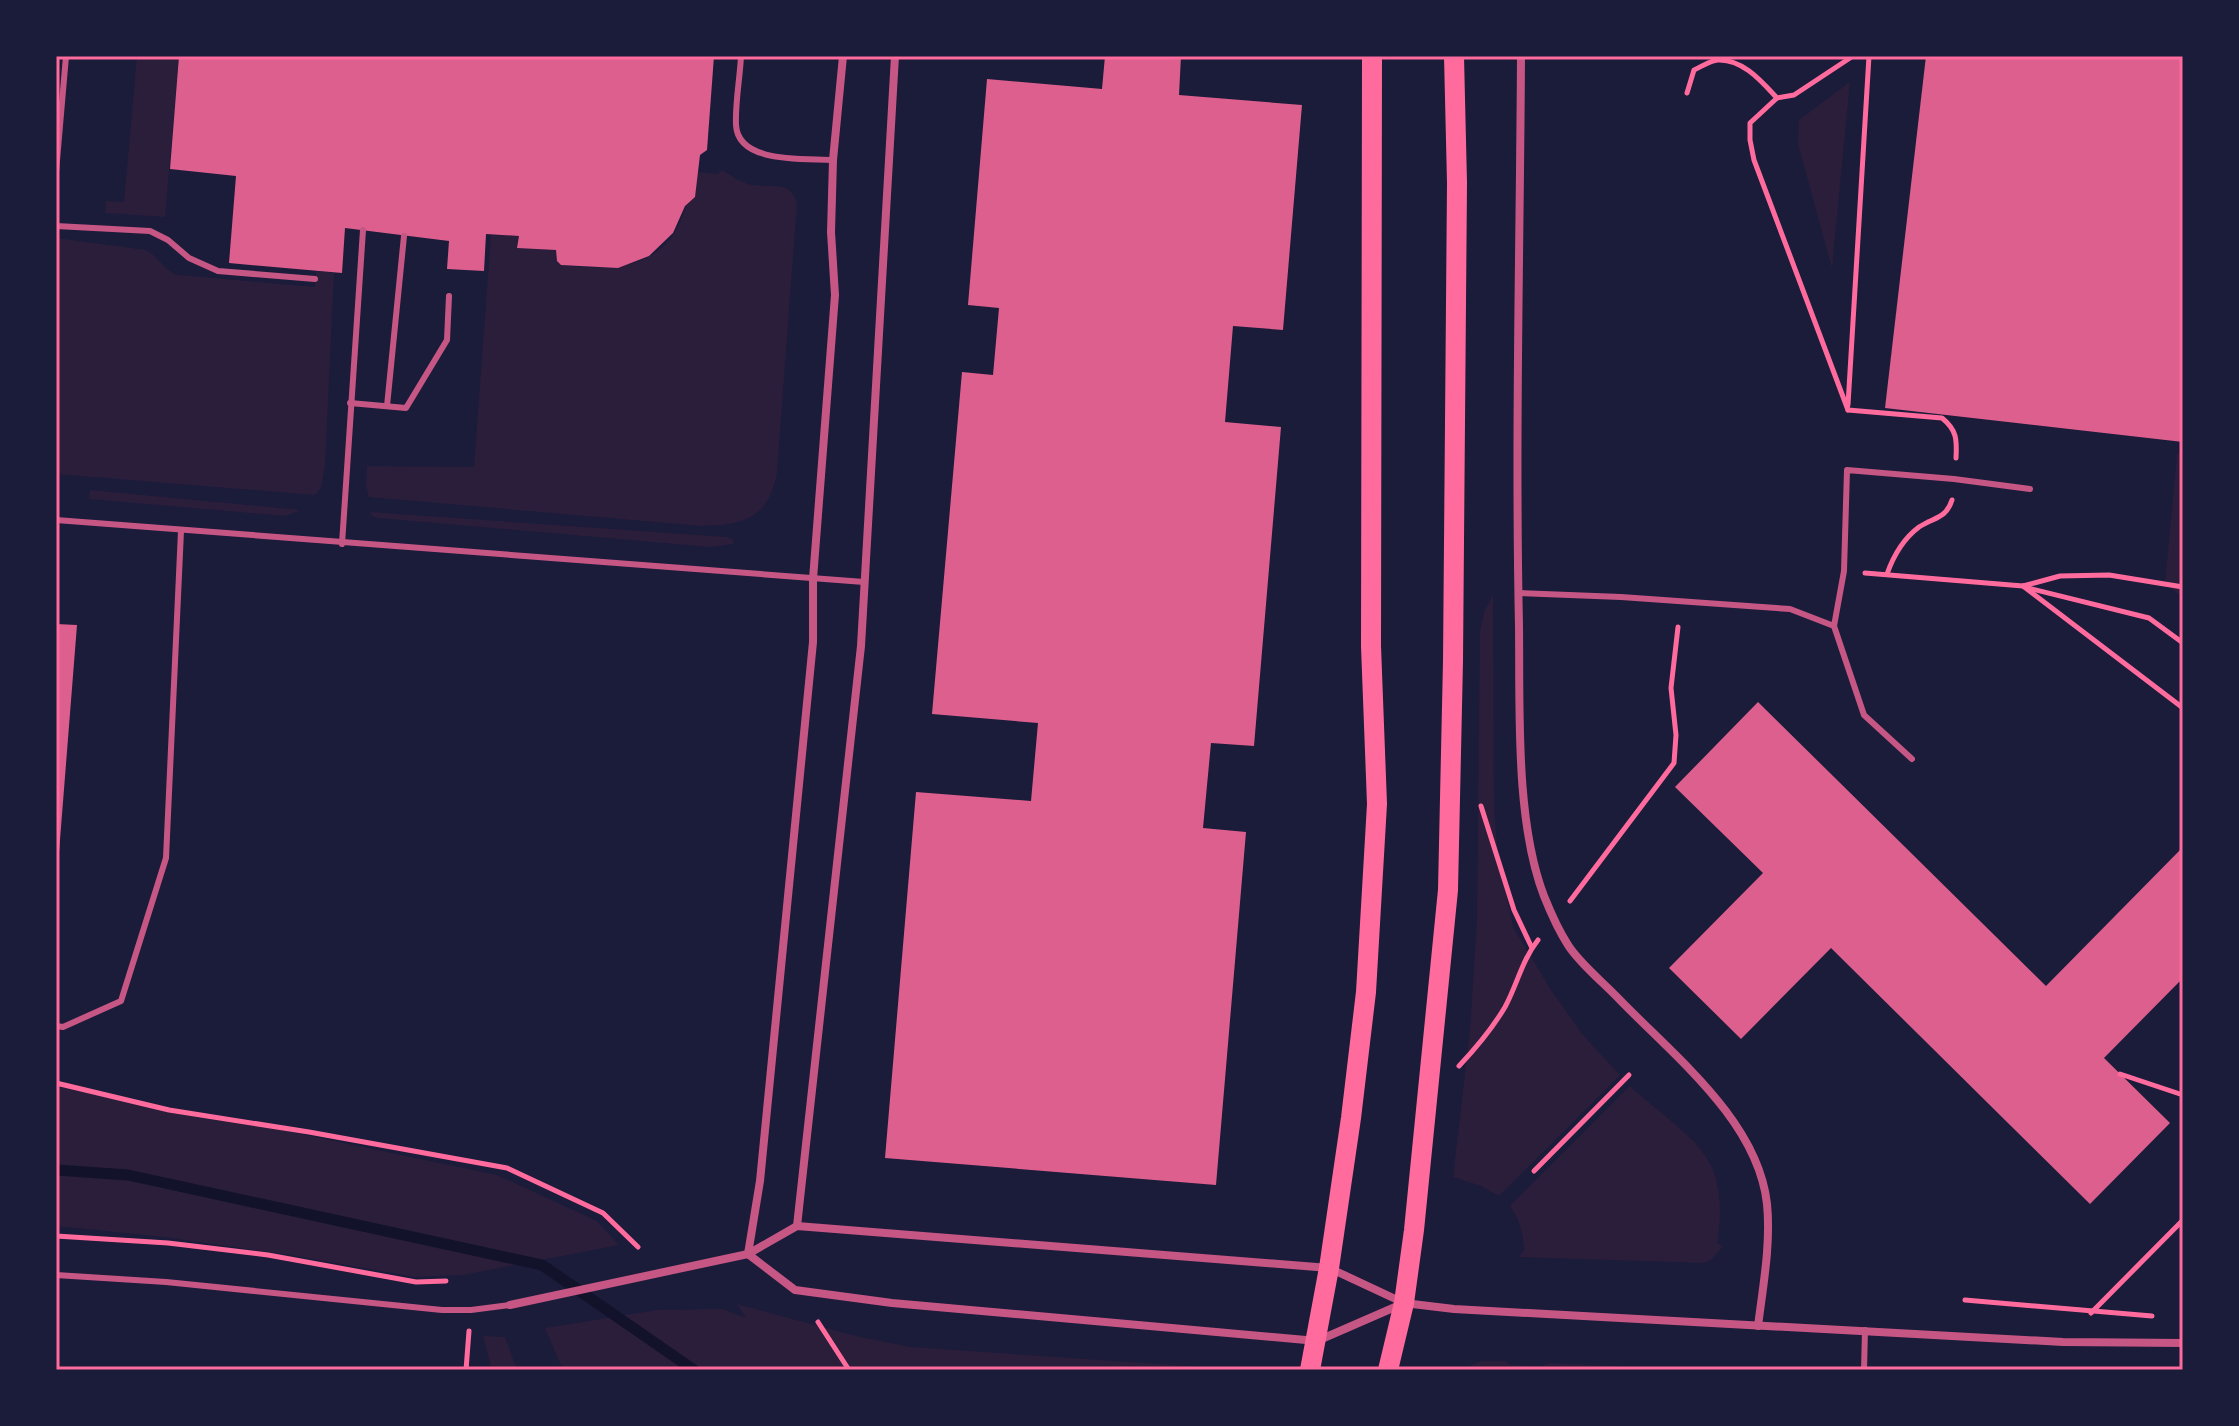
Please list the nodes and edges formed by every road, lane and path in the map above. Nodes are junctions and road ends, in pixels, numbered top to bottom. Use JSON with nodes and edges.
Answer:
{"nodes":[{"id":1,"x":66,"y":56,"type":"edge"},
{"id":2,"x":741,"y":56,"type":"edge"},
{"id":3,"x":843,"y":56,"type":"edge"},
{"id":4,"x":895,"y":56,"type":"edge"},
{"id":5,"x":1372,"y":56,"type":"edge"},
{"id":6,"x":1454,"y":56,"type":"edge"},
{"id":7,"x":1521,"y":56,"type":"edge"},
{"id":8,"x":1853,"y":56,"type":"edge"},
{"id":9,"x":1869,"y":56,"type":"edge"},
{"id":10,"x":1729,"y":59,"type":"edge"},
{"id":11,"x":1687,"y":93,"type":"dead end"},
{"id":12,"x":1777,"y":98,"type":"junction"},
{"id":13,"x":833,"y":160,"type":"junction"},
{"id":14,"x":56,"y":172,"type":"edge"},
{"id":15,"x":56,"y":226,"type":"edge"},
{"id":16,"x":363,"y":230,"type":"dead end"},
{"id":17,"x":404,"y":236,"type":"dead end"},
{"id":18,"x":315,"y":279,"type":"dead end"},
{"id":19,"x":449,"y":296,"type":"dead end"},
{"id":20,"x":350,"y":403,"type":"junction"},
{"id":21,"x":387,"y":406,"type":"junction"},
{"id":22,"x":2030,"y":489,"type":"dead end"},
{"id":23,"x":56,"y":520,"type":"edge"},
{"id":24,"x":181,"y":531,"type":"junction"},
{"id":25,"x":342,"y":544,"type":"junction"},
{"id":26,"x":1844,"y":571,"type":"junction"},
{"id":27,"x":813,"y":579,"type":"junction"},
{"id":28,"x":864,"y":582,"type":"junction"},
{"id":29,"x":2023,"y":586,"type":"junction"},
{"id":30,"x":2183,"y":587,"type":"edge"},
{"id":31,"x":1518,"y":593,"type":"junction"},
{"id":32,"x":1834,"y":626,"type":"junction"},
{"id":33,"x":1678,"y":627,"type":"dead end"},
{"id":34,"x":2183,"y":643,"type":"edge"},
{"id":35,"x":2183,"y":708,"type":"edge"},
{"id":36,"x":1912,"y":759,"type":"dead end"},
{"id":37,"x":1479,"y":799,"type":"dead end"},
{"id":38,"x":1577,"y":893,"type":"dead end"},
{"id":39,"x":56,"y":1026,"type":"edge"},
{"id":40,"x":1459,"y":1067,"type":"dead end"},
{"id":41,"x":2120,"y":1074,"type":"dead end"},
{"id":42,"x":1629,"y":1075,"type":"dead end"},
{"id":43,"x":56,"y":1083,"type":"edge"},
{"id":44,"x":2183,"y":1095,"type":"edge"},
{"id":45,"x":1534,"y":1171,"type":"dead end"},
{"id":46,"x":2183,"y":1220,"type":"edge"},
{"id":47,"x":797,"y":1226,"type":"junction"},
{"id":48,"x":56,"y":1236,"type":"edge"},
{"id":49,"x":638,"y":1247,"type":"dead end"},
{"id":50,"x":748,"y":1254,"type":"junction"},
{"id":51,"x":1329,"y":1268,"type":"junction"},
{"id":52,"x":56,"y":1275,"type":"edge"},
{"id":53,"x":446,"y":1281,"type":"dead end"},
{"id":54,"x":1965,"y":1300,"type":"dead end"},
{"id":55,"x":1404,"y":1303,"type":"junction"},
{"id":56,"x":510,"y":1305,"type":"joint"},
{"id":57,"x":471,"y":1310,"type":"junction"},
{"id":58,"x":2091,"y":1313,"type":"junction"},
{"id":59,"x":2152,"y":1316,"type":"dead end"},
{"id":60,"x":818,"y":1322,"type":"dead end"},
{"id":61,"x":1758,"y":1326,"type":"junction"},
{"id":62,"x":1865,"y":1330,"type":"junction"},
{"id":63,"x":1317,"y":1341,"type":"junction"},
{"id":64,"x":2063,"y":1342,"type":"junction"},
{"id":65,"x":2183,"y":1343,"type":"edge"},
{"id":66,"x":466,"y":1370,"type":"edge"},
{"id":67,"x":849,"y":1370,"type":"edge"},
{"id":68,"x":1310,"y":1370,"type":"edge"},
{"id":69,"x":1388,"y":1370,"type":"edge"},
{"id":70,"x":1864,"y":1370,"type":"edge"}],
"edges":[{"from":1,"to":14,"type":"lane"},
{"from":2,"to":13,"type":"lane"},
{"from":3,"to":13,"type":"street"},
{"from":4,"to":28,"type":"street"},
{"from":5,"to":51,"type":"main road"},
{"from":6,"to":55,"type":"main road"},
{"from":7,"to":31,"type":"street"},
{"from":8,"to":12,"type":"path"},
{"from":9,"to":12,"type":"path"},
{"from":10,"to":11,"type":"path"},
{"from":10,"to":12,"type":"path"},
{"from":13,"to":27,"type":"street"},
{"from":15,"to":18,"type":"lane"},
{"from":16,"to":20,"type":"lane"},
{"from":17,"to":21,"type":"lane"},
{"from":19,"to":21,"type":"lane"},
{"from":20,"to":21,"type":"lane"},
{"from":20,"to":25,"type":"lane"},
{"from":22,"to":26,"type":"lane"},
{"from":23,"to":24,"type":"lane"},
{"from":24,"to":25,"type":"lane"},
{"from":24,"to":39,"type":"lane"},
{"from":25,"to":27,"type":"lane"},
{"from":26,"to":29,"type":"path"},
{"from":26,"to":32,"type":"lane"},
{"from":27,"to":28,"type":"lane"},
{"from":27,"to":50,"type":"street"},
{"from":28,"to":47,"type":"street"},
{"from":29,"to":30,"type":"path"},
{"from":29,"to":34,"type":"path"},
{"from":29,"to":35,"type":"path"},
{"from":31,"to":32,"type":"lane"},
{"from":31,"to":61,"type":"street"},
{"from":32,"to":36,"type":"lane"},
{"from":33,"to":38,"type":"path"},
{"from":37,"to":40,"type":"path"},
{"from":41,"to":44,"type":"path"},
{"from":42,"to":45,"type":"path"},
{"from":43,"to":49,"type":"path"},
{"from":46,"to":58,"type":"path"},
{"from":47,"to":50,"type":"street"},
{"from":47,"to":51,"type":"street"},
{"from":48,"to":53,"type":"path"},
{"from":50,"to":56,"type":"street"},
{"from":50,"to":63,"type":"street"},
{"from":51,"to":55,"type":"street"},
{"from":51,"to":63,"type":"main road"},
{"from":52,"to":57,"type":"lane"},
{"from":54,"to":58,"type":"path"},
{"from":55,"to":61,"type":"street"},
{"from":55,"to":63,"type":"street"},
{"from":55,"to":69,"type":"main road"},
{"from":56,"to":57,"type":"lane"},
{"from":57,"to":66,"type":"path"},
{"from":58,"to":59,"type":"path"},
{"from":58,"to":64,"type":"path"},
{"from":60,"to":67,"type":"path"},
{"from":61,"to":62,"type":"street"},
{"from":62,"to":64,"type":"street"},
{"from":62,"to":70,"type":"lane"},
{"from":63,"to":68,"type":"main road"},
{"from":64,"to":65,"type":"street"}]}
